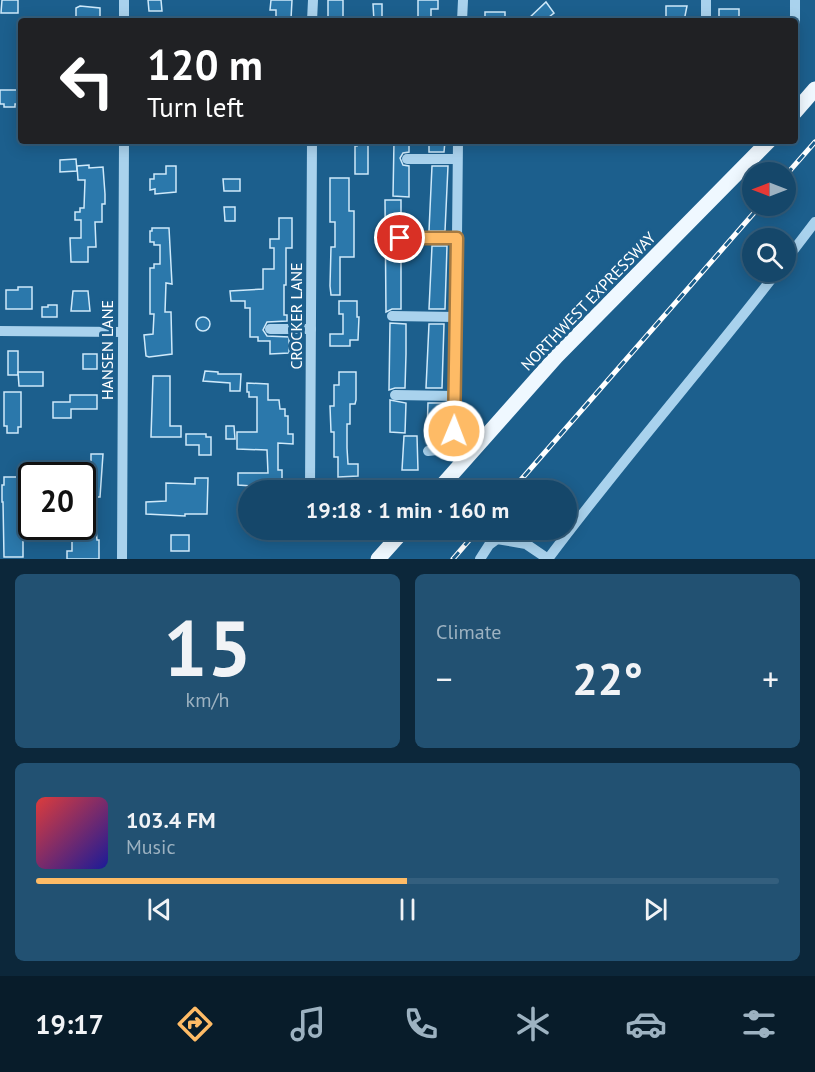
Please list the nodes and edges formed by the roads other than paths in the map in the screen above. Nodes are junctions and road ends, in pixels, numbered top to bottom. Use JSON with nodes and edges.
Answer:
{"nodes":[{"id":1,"x":124,"y":0,"type":"edge"},
{"id":2,"x":312,"y":0,"type":"edge"},
{"id":3,"x":463,"y":0,"type":"edge"},
{"id":4,"x":706,"y":0,"type":"edge"},
{"id":5,"x":795,"y":0,"type":"edge"},
{"id":6,"x":124,"y":18,"type":"edge"},
{"id":7,"x":312,"y":18,"type":"edge"},
{"id":8,"x":462,"y":18,"type":"edge"},
{"id":9,"x":706,"y":18,"type":"edge"},
{"id":10,"x":795,"y":18,"type":"edge"},
{"id":11,"x":815,"y":89,"type":"edge"},
{"id":12,"x":798,"y":109,"type":"edge"},
{"id":13,"x":123,"y":144,"type":"edge"},
{"id":14,"x":312,"y":144,"type":"edge"},
{"id":15,"x":458,"y":144,"type":"edge"},
{"id":16,"x":766,"y":144,"type":"edge"},
{"id":17,"x":407,"y":159,"type":"dead end"},
{"id":18,"x":458,"y":159,"type":"junction"},
{"id":19,"x":815,"y":222,"type":"edge"},
{"id":20,"x":400,"y":238,"type":"dead end"},
{"id":21,"x":457,"y":238,"type":"junction"},
{"id":22,"x":796,"y":247,"type":"edge"},
{"id":23,"x":769,"y":282,"type":"edge"},
{"id":24,"x":392,"y":316,"type":"dead end"},
{"id":25,"x":456,"y":317,"type":"junction"},
{"id":26,"x":270,"y":329,"type":"dead end"},
{"id":27,"x":311,"y":329,"type":"junction"},
{"id":28,"x":0,"y":331,"type":"edge"},
{"id":29,"x":122,"y":332,"type":"junction"},
{"id":30,"x":395,"y":395,"type":"dead end"},
{"id":31,"x":455,"y":396,"type":"junction"},
{"id":32,"x":428,"y":451,"type":"dead end"},
{"id":33,"x":310,"y":480,"type":"edge"},
{"id":34,"x":447,"y":480,"type":"edge"},
{"id":35,"x":395,"y":540,"type":"edge"},
{"id":36,"x":122,"y":559,"type":"edge"},
{"id":37,"x":378,"y":559,"type":"edge"},
{"id":38,"x":480,"y":559,"type":"edge"},
{"id":39,"x":548,"y":559,"type":"edge"}],
"edges":[{"from":1,"to":6,"type":"street"},
{"from":2,"to":7,"type":"street"},
{"from":3,"to":8,"type":"street"},
{"from":4,"to":9,"type":"street"},
{"from":5,"to":10,"type":"street"},
{"from":11,"to":12,"type":"main road"},
{"from":13,"to":29,"type":"street","name":"HANSEN LANE"},
{"from":14,"to":27,"type":"street","name":"CROCKER LANE"},
{"from":15,"to":18,"type":"street"},
{"from":16,"to":34,"type":"main road","name":"NORTHWEST EXPRESSWAY"},
{"from":17,"to":18,"type":"street"},
{"from":18,"to":21,"type":"street"},
{"from":19,"to":22,"type":"street"},
{"from":20,"to":21,"type":"street"},
{"from":21,"to":25,"type":"street"},
{"from":23,"to":39,"type":"street"},
{"from":24,"to":25,"type":"street"},
{"from":25,"to":31,"type":"street"},
{"from":26,"to":27,"type":"street"},
{"from":27,"to":33,"type":"street","name":"CROCKER LANE"},
{"from":28,"to":29,"type":"street"},
{"from":29,"to":36,"type":"street","name":"HANSEN LANE"},
{"from":30,"to":31,"type":"street"},
{"from":31,"to":32,"type":"street"},
{"from":35,"to":37,"type":"main road"},
{"from":38,"to":39,"type":"street"}]}
